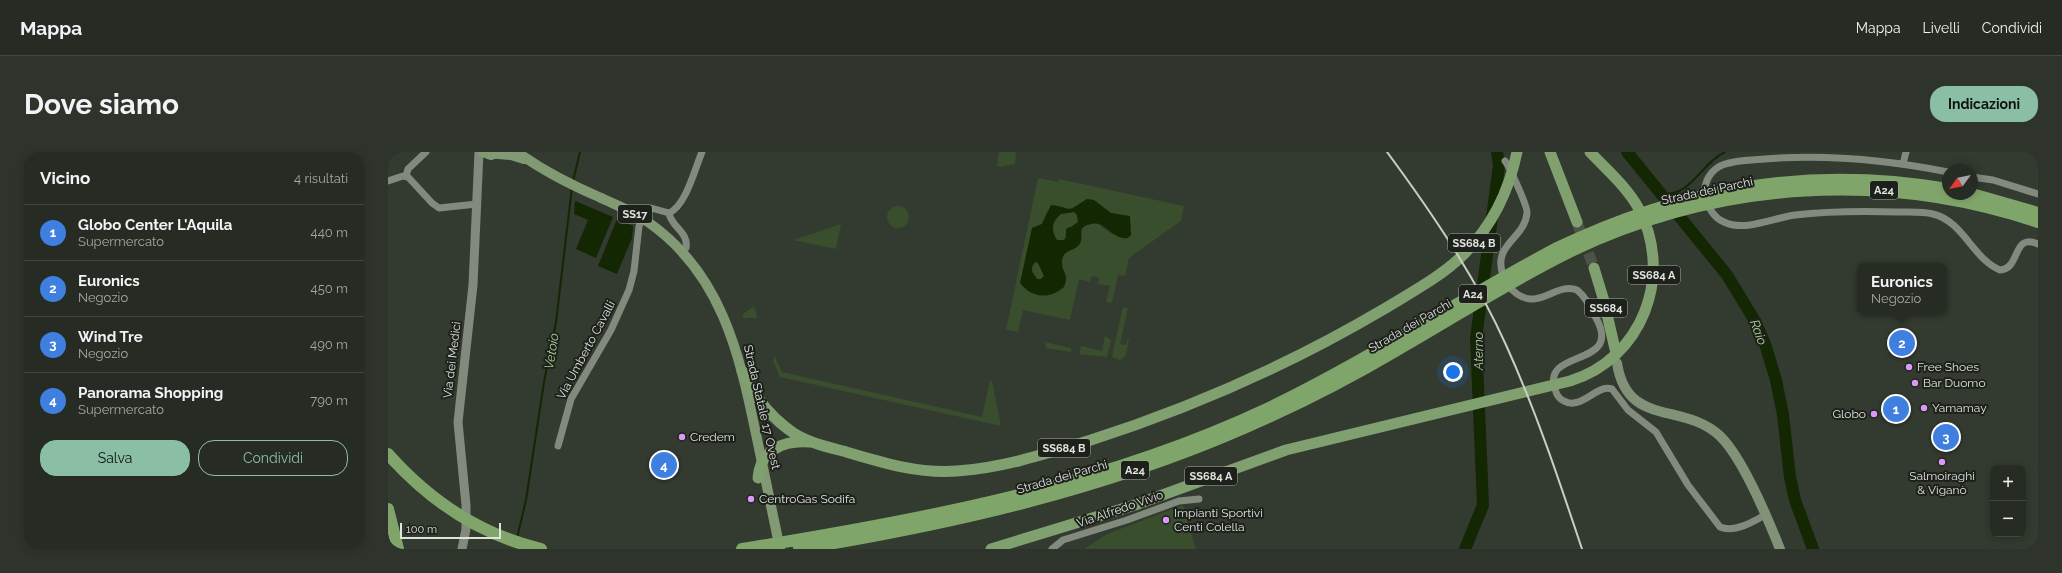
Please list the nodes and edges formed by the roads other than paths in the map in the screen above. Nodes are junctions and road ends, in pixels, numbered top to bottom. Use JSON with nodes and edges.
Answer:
{"nodes":[{"id":1,"x":426,"y":152,"type":"edge"},
{"id":2,"x":479,"y":152,"type":"edge"},
{"id":3,"x":483,"y":152,"type":"edge"},
{"id":4,"x":517,"y":152,"type":"edge"},
{"id":5,"x":702,"y":152,"type":"edge"},
{"id":6,"x":1517,"y":152,"type":"edge"},
{"id":7,"x":1550,"y":152,"type":"edge"},
{"id":8,"x":1590,"y":152,"type":"edge"},
{"id":9,"x":1906,"y":152,"type":"edge"},
{"id":10,"x":498,"y":154,"type":"edge"},
{"id":11,"x":529,"y":160,"type":"junction"},
{"id":12,"x":1505,"y":160,"type":"dead end"},
{"id":13,"x":1903,"y":164,"type":"junction"},
{"id":14,"x":1942,"y":171,"type":"edge"},
{"id":15,"x":478,"y":174,"type":"junction"},
{"id":16,"x":406,"y":176,"type":"junction"},
{"id":17,"x":1978,"y":178,"type":"edge"},
{"id":18,"x":388,"y":181,"type":"edge"},
{"id":19,"x":1942,"y":188,"type":"edge"},
{"id":20,"x":2038,"y":194,"type":"edge"},
{"id":21,"x":1727,"y":195,"type":"junction"},
{"id":22,"x":1978,"y":196,"type":"edge"},
{"id":23,"x":477,"y":204,"type":"junction"},
{"id":24,"x":668,"y":213,"type":"junction"},
{"id":25,"x":2038,"y":213,"type":"edge"},
{"id":26,"x":643,"y":218,"type":"junction"},
{"id":27,"x":1577,"y":222,"type":"tunnel mouth"},
{"id":28,"x":2038,"y":222,"type":"edge"},
{"id":29,"x":2038,"y":244,"type":"edge"},
{"id":30,"x":685,"y":255,"type":"junction"},
{"id":31,"x":1594,"y":268,"type":"tunnel mouth"},
{"id":32,"x":1615,"y":349,"type":"dead end"},
{"id":33,"x":1617,"y":363,"type":"dead end"},
{"id":34,"x":742,"y":371,"type":"junction"},
{"id":35,"x":815,"y":443,"type":"junction"},
{"id":36,"x":558,"y":446,"type":"dead end"},
{"id":37,"x":388,"y":454,"type":"edge"},
{"id":38,"x":762,"y":463,"type":"junction"},
{"id":39,"x":758,"y":478,"type":"junction"},
{"id":40,"x":1199,"y":499,"type":"dead end"},
{"id":41,"x":388,"y":509,"type":"edge"},
{"id":42,"x":1765,"y":515,"type":"junction"},
{"id":43,"x":818,"y":541,"type":"junction"},
{"id":44,"x":398,"y":549,"type":"edge"},
{"id":45,"x":462,"y":549,"type":"edge"},
{"id":46,"x":541,"y":549,"type":"edge"},
{"id":47,"x":742,"y":549,"type":"edge"},
{"id":48,"x":773,"y":549,"type":"edge"},
{"id":49,"x":780,"y":549,"type":"edge"},
{"id":50,"x":799,"y":549,"type":"edge"},
{"id":51,"x":991,"y":549,"type":"edge"},
{"id":52,"x":1052,"y":549,"type":"edge"},
{"id":53,"x":1780,"y":549,"type":"edge"}],
"edges":[{"from":1,"to":16,"type":"street"},
{"from":2,"to":15,"type":"street","name":"Via dei Medici"},
{"from":3,"to":10,"type":"main road","number":"SS17"},
{"from":4,"to":11,"type":"main road","name":"Strada Statale 17 Ovest","number":"SS17"},
{"from":5,"to":24,"type":"street"},
{"from":6,"to":35,"type":"highway","number":"SS684 B"},
{"from":7,"to":27,"type":"highway"},
{"from":8,"to":51,"type":"highway","number":"SS684 A"},
{"from":9,"to":13,"type":"street"},
{"from":10,"to":11,"type":"main road","name":"Strada Statale 17 Ovest","number":"SS17"},
{"from":10,"to":15,"type":"street"},
{"from":11,"to":26,"type":"main road","name":"Strada Statale 17 Ovest","number":"SS17"},
{"from":12,"to":42,"type":"street"},
{"from":13,"to":14,"type":"street"},
{"from":13,"to":29,"type":"street"},
{"from":15,"to":23,"type":"street","name":"Via dei Medici"},
{"from":16,"to":18,"type":"street"},
{"from":16,"to":23,"type":"street"},
{"from":17,"to":20,"type":"street"},
{"from":19,"to":21,"type":"highway","name":"Strada dei Parchi","number":"A24"},
{"from":21,"to":28,"type":"highway","name":"Strada dei Parchi","number":"A24"},
{"from":21,"to":43,"type":"highway","name":"Strada dei Parchi","number":"A24"},
{"from":22,"to":25,"type":"highway"},
{"from":23,"to":45,"type":"street","name":"Via dei Medici"},
{"from":24,"to":26,"type":"street"},
{"from":24,"to":30,"type":"street"},
{"from":26,"to":30,"type":"main road","name":"Strada Statale 17 Ovest","number":"SS17"},
{"from":26,"to":36,"type":"street","name":"Via Umberto Cavalli"},
{"from":30,"to":34,"type":"main road","name":"Strada Statale 17 Ovest"},
{"from":30,"to":39,"type":"main road","name":"Strada Statale 17 Ovest"},
{"from":31,"to":32,"type":"highway","number":"SS684"},
{"from":33,"to":42,"type":"main road"},
{"from":34,"to":35,"type":"highway","number":"SS684 B"},
{"from":34,"to":38,"type":"main road","name":"Strada Statale 17 Ovest"},
{"from":35,"to":38,"type":"highway","number":"SS684 B"},
{"from":37,"to":46,"type":"highway"},
{"from":38,"to":39,"type":"highway","number":"SS684 B"},
{"from":38,"to":49,"type":"main road","name":"Strada Statale 17 Ovest"},
{"from":39,"to":48,"type":"main road","name":"Strada Statale 17 Ovest"},
{"from":40,"to":52,"type":"street","name":"Via Alfredo Vivio"},
{"from":41,"to":44,"type":"highway"},
{"from":42,"to":53,"type":"main road"},
{"from":43,"to":47,"type":"highway","name":"Strada dei Parchi","number":"A24"},
{"from":43,"to":50,"type":"highway","name":"Strada dei Parchi","number":"A24"}]}
